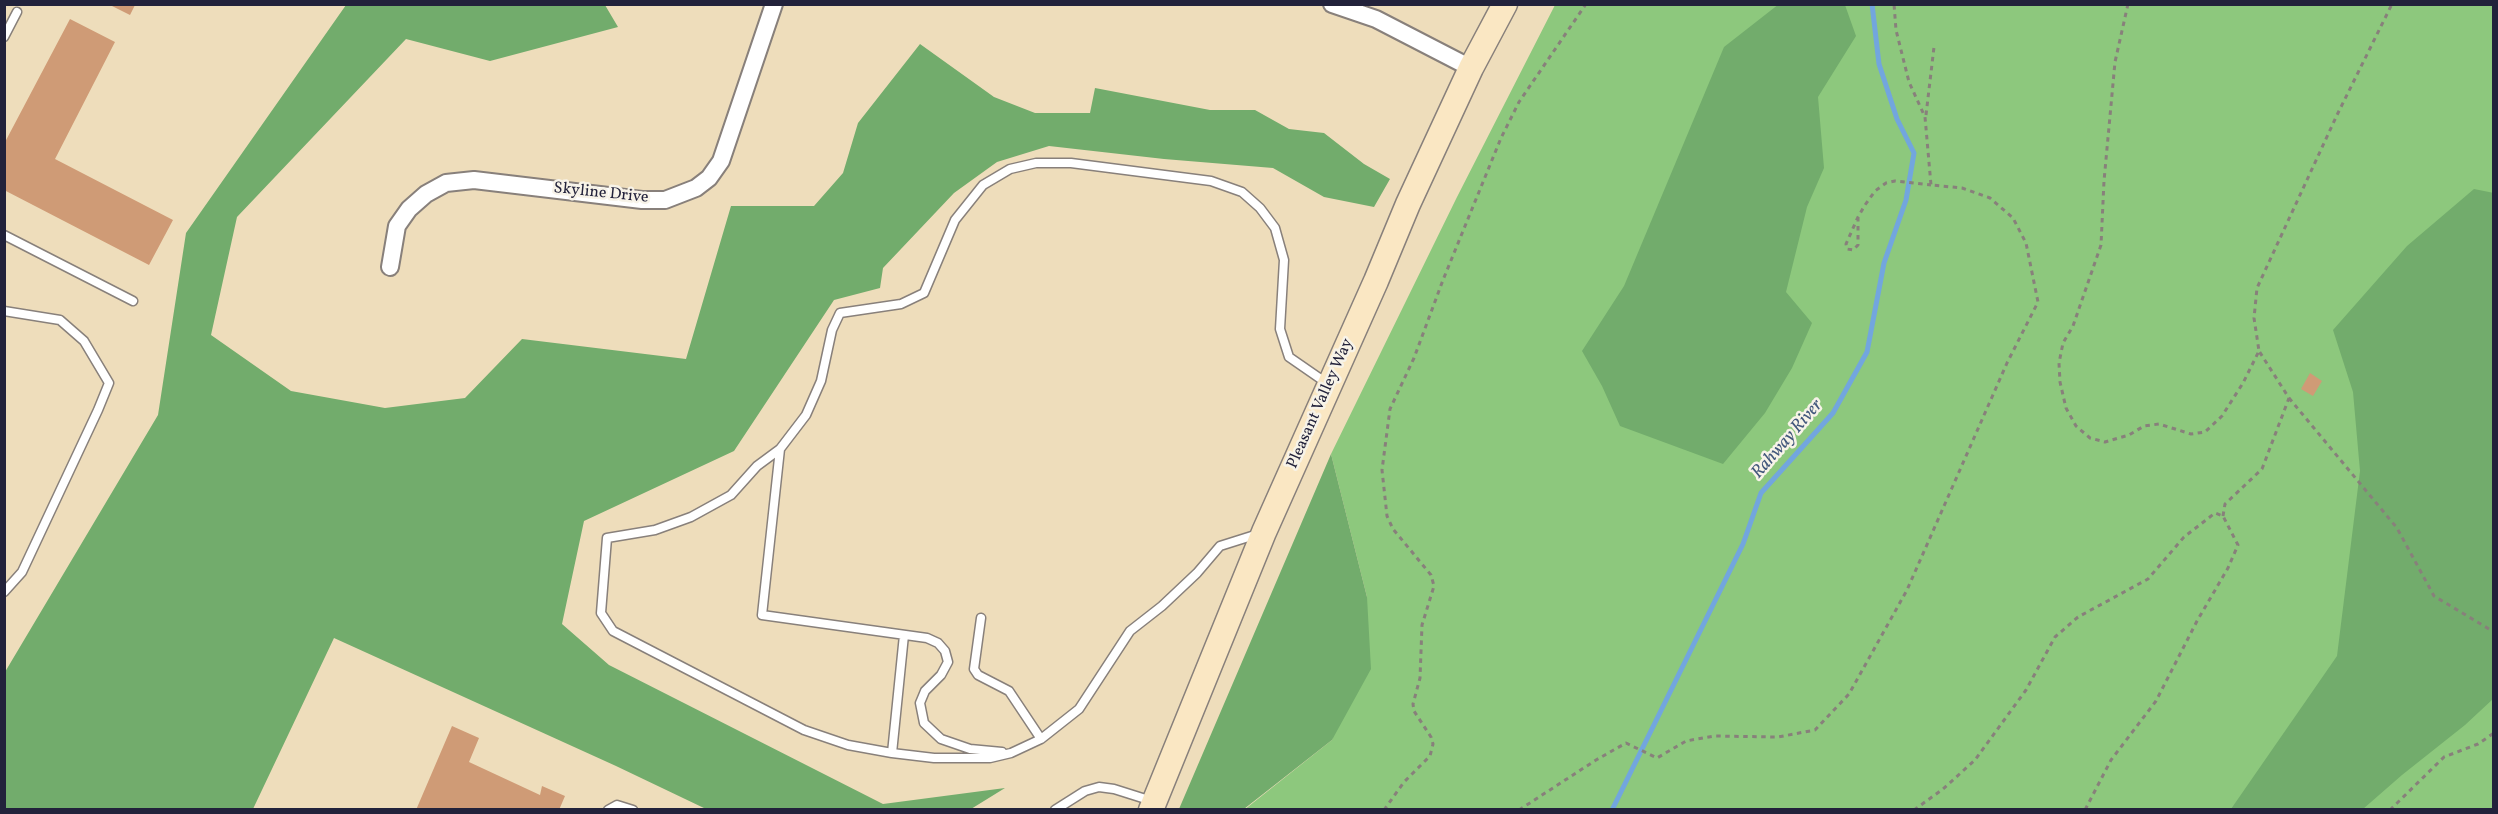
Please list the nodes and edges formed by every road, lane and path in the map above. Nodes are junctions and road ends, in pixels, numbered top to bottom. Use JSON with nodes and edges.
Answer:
{"nodes":[{"id":1,"x":774,"y":4,"type":"edge"},
{"id":2,"x":1332,"y":4,"type":"edge"},
{"id":3,"x":1505,"y":4,"type":"edge"},
{"id":4,"x":1586,"y":4,"type":"edge"},
{"id":5,"x":1894,"y":4,"type":"edge"},
{"id":6,"x":2128,"y":4,"type":"edge"},
{"id":7,"x":2392,"y":4,"type":"edge"},
{"id":8,"x":17,"y":12,"type":"dead end"},
{"id":9,"x":4,"y":37,"type":"edge"},
{"id":10,"x":1934,"y":47,"type":"dead end"},
{"id":11,"x":1472,"y":68,"type":"junction"},
{"id":12,"x":1925,"y":117,"type":"junction"},
{"id":13,"x":1931,"y":185,"type":"junction"},
{"id":14,"x":1858,"y":217,"type":"junction"},
{"id":15,"x":4,"y":235,"type":"edge"},
{"id":16,"x":390,"y":267,"type":"dead end"},
{"id":17,"x":133,"y":301,"type":"dead end"},
{"id":18,"x":4,"y":311,"type":"edge"},
{"id":19,"x":2259,"y":351,"type":"junction"},
{"id":20,"x":1330,"y":385,"type":"junction"},
{"id":21,"x":2289,"y":398,"type":"junction"},
{"id":22,"x":780,"y":449,"type":"junction"},
{"id":23,"x":2223,"y":516,"type":"junction"},
{"id":24,"x":1264,"y":532,"type":"junction"},
{"id":25,"x":4,"y":592,"type":"edge"},
{"id":26,"x":981,"y":618,"type":"dead end"},
{"id":27,"x":2493,"y":632,"type":"edge"},
{"id":28,"x":904,"y":635,"type":"junction"},
{"id":29,"x":2493,"y":733,"type":"edge"},
{"id":30,"x":1041,"y":739,"type":"junction"},
{"id":31,"x":892,"y":753,"type":"junction"},
{"id":32,"x":1011,"y":753,"type":"junction"},
{"id":33,"x":1152,"y":806,"type":"edge"},
{"id":34,"x":608,"y":810,"type":"edge"},
{"id":35,"x":633,"y":810,"type":"edge"},
{"id":36,"x":1055,"y":810,"type":"edge"},
{"id":37,"x":1384,"y":810,"type":"edge"},
{"id":38,"x":1519,"y":810,"type":"edge"},
{"id":39,"x":1914,"y":810,"type":"edge"},
{"id":40,"x":2085,"y":810,"type":"edge"},
{"id":41,"x":2390,"y":810,"type":"edge"}],
"edges":[{"from":1,"to":16,"type":"street","name":"Skyline Drive"},
{"from":2,"to":11,"type":"street"},
{"from":3,"to":11,"type":"main road","name":"Pleasant Valley Way"},
{"from":4,"to":37,"type":"path"},
{"from":5,"to":12,"type":"path"},
{"from":6,"to":19,"type":"path"},
{"from":7,"to":19,"type":"path"},
{"from":8,"to":9,"type":"lane"},
{"from":10,"to":12,"type":"path"},
{"from":11,"to":20,"type":"main road","name":"Pleasant Valley Way"},
{"from":12,"to":13,"type":"path"},
{"from":13,"to":14,"type":"path"},
{"from":13,"to":38,"type":"path"},
{"from":14,"to":14,"type":"path"},
{"from":15,"to":17,"type":"lane"},
{"from":18,"to":25,"type":"lane"},
{"from":19,"to":21,"type":"path"},
{"from":20,"to":22,"type":"lane"},
{"from":20,"to":24,"type":"main road","name":"Pleasant Valley Way"},
{"from":21,"to":23,"type":"path"},
{"from":21,"to":27,"type":"path"},
{"from":22,"to":28,"type":"lane"},
{"from":22,"to":31,"type":"lane"},
{"from":23,"to":39,"type":"path"},
{"from":23,"to":40,"type":"path"},
{"from":24,"to":30,"type":"lane"},
{"from":24,"to":33,"type":"main road","name":"Pleasant Valley Way"},
{"from":26,"to":30,"type":"lane"},
{"from":28,"to":31,"type":"lane"},
{"from":28,"to":32,"type":"lane"},
{"from":29,"to":41,"type":"path"},
{"from":30,"to":32,"type":"lane"},
{"from":31,"to":32,"type":"lane"},
{"from":33,"to":36,"type":"lane"},
{"from":34,"to":35,"type":"lane"}]}
